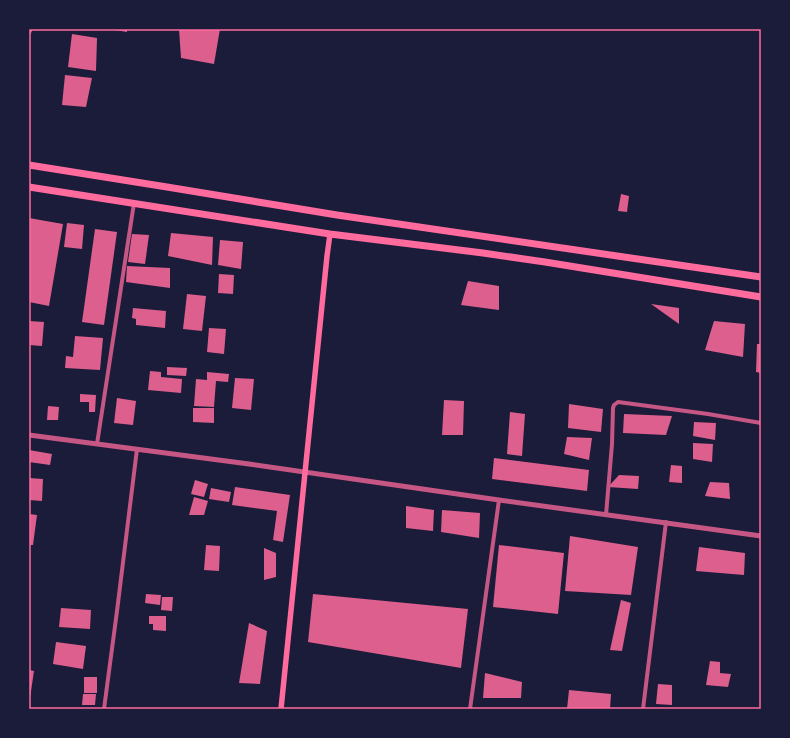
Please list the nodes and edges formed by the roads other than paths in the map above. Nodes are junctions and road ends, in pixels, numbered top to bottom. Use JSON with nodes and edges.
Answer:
{"nodes":[{"id":1,"x":29,"y":165,"type":"edge"},
{"id":2,"x":29,"y":187,"type":"edge"},
{"id":3,"x":134,"y":203,"type":"junction"},
{"id":4,"x":330,"y":234,"type":"junction"},
{"id":5,"x":761,"y":277,"type":"edge"},
{"id":6,"x":761,"y":297,"type":"edge"},
{"id":7,"x":761,"y":423,"type":"edge"},
{"id":8,"x":29,"y":435,"type":"edge"},
{"id":9,"x":97,"y":444,"type":"junction"},
{"id":10,"x":137,"y":449,"type":"junction"},
{"id":11,"x":304,"y":472,"type":"junction"},
{"id":12,"x":499,"y":500,"type":"junction"},
{"id":13,"x":606,"y":515,"type":"junction"},
{"id":14,"x":666,"y":522,"type":"junction"},
{"id":15,"x":761,"y":536,"type":"edge"},
{"id":16,"x":104,"y":709,"type":"edge"},
{"id":17,"x":281,"y":709,"type":"edge"},
{"id":18,"x":470,"y":709,"type":"edge"},
{"id":19,"x":643,"y":709,"type":"edge"}],
"edges":[{"from":1,"to":5,"type":"highway"},
{"from":2,"to":3,"type":"highway"},
{"from":3,"to":4,"type":"highway"},
{"from":3,"to":9,"type":"street"},
{"from":4,"to":6,"type":"highway"},
{"from":4,"to":11,"type":"main road"},
{"from":7,"to":13,"type":"street"},
{"from":8,"to":9,"type":"street"},
{"from":9,"to":10,"type":"street"},
{"from":10,"to":11,"type":"street"},
{"from":10,"to":16,"type":"street"},
{"from":11,"to":12,"type":"street"},
{"from":11,"to":17,"type":"main road"},
{"from":12,"to":13,"type":"street"},
{"from":12,"to":18,"type":"street"},
{"from":13,"to":14,"type":"street"},
{"from":14,"to":15,"type":"street"},
{"from":14,"to":19,"type":"street"}]}
